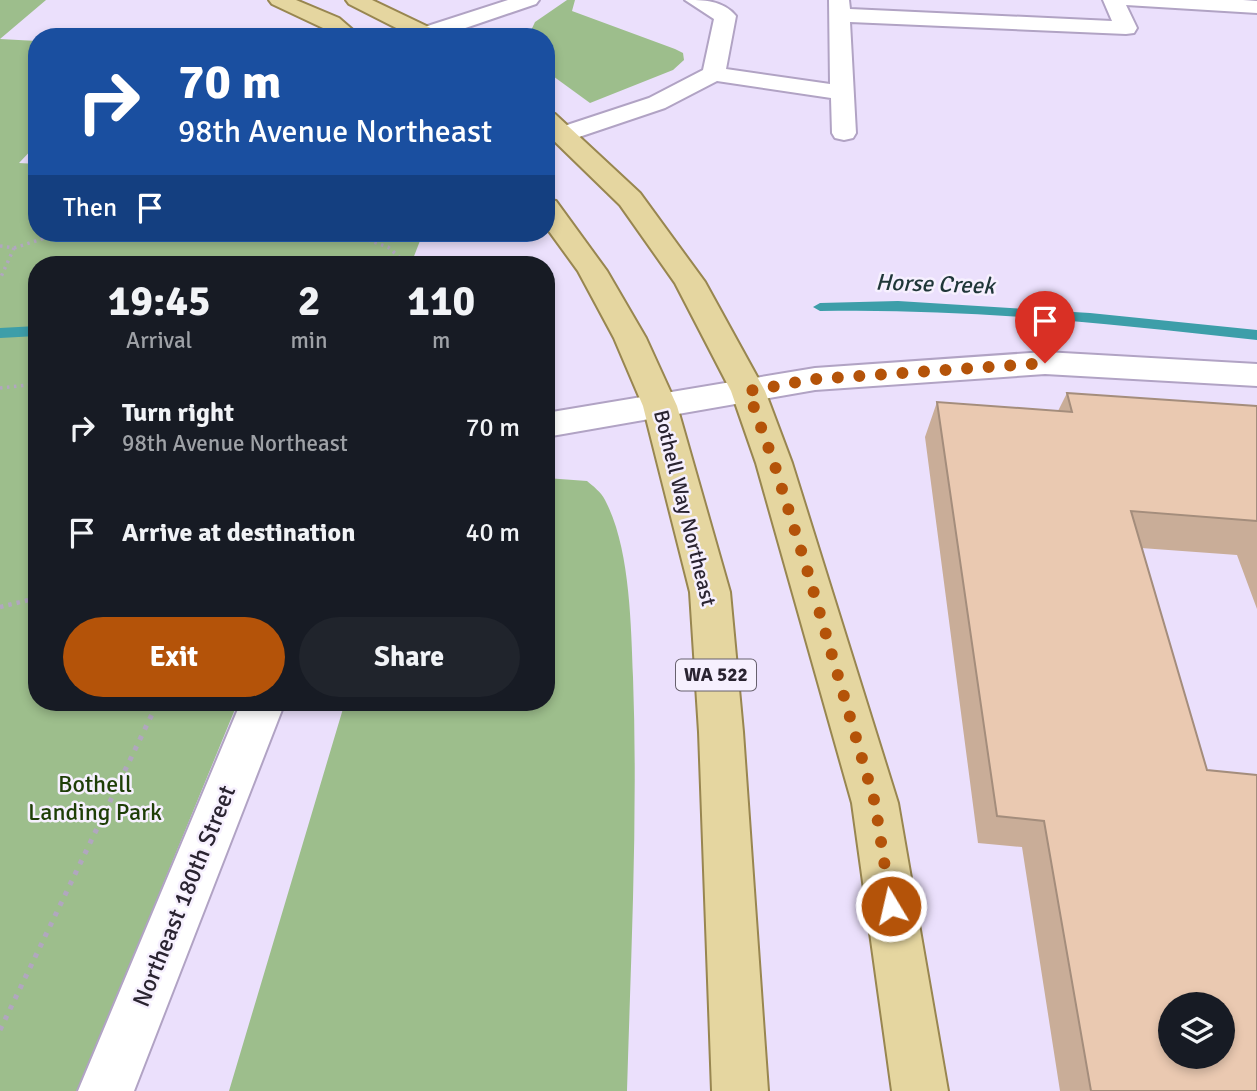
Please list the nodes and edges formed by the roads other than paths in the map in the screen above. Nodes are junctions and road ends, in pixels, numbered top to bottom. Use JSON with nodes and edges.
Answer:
{"nodes":[{"id":1,"x":279,"y":0,"type":"edge"},
{"id":2,"x":356,"y":0,"type":"edge"},
{"id":3,"x":530,"y":0,"type":"edge"},
{"id":4,"x":695,"y":0,"type":"edge"},
{"id":5,"x":1112,"y":0,"type":"edge"},
{"id":6,"x":1130,"y":0,"type":"edge"},
{"id":7,"x":840,"y":7,"type":"edge"},
{"id":8,"x":1257,"y":7,"type":"edge"},
{"id":9,"x":338,"y":28,"type":"edge"},
{"id":10,"x":410,"y":28,"type":"edge"},
{"id":11,"x":448,"y":28,"type":"edge"},
{"id":12,"x":714,"y":74,"type":"junction"},
{"id":13,"x":842,"y":93,"type":"junction"},
{"id":14,"x":555,"y":126,"type":"edge"},
{"id":15,"x":844,"y":133,"type":"dead end"},
{"id":16,"x":555,"y":220,"type":"edge"},
{"id":17,"x":1257,"y":375,"type":"edge"},
{"id":18,"x":748,"y":391,"type":"junction"},
{"id":19,"x":660,"y":406,"type":"junction"},
{"id":20,"x":555,"y":424,"type":"edge"},
{"id":21,"x":259,"y":711,"type":"edge"},
{"id":22,"x":917,"y":1076,"type":"edge"},
{"id":23,"x":106,"y":1091,"type":"edge"},
{"id":24,"x":740,"y":1091,"type":"edge"}],
"edges":[{"from":1,"to":9,"type":"main road"},
{"from":2,"to":10,"type":"main road"},
{"from":3,"to":11,"type":"street"},
{"from":4,"to":12,"type":"street"},
{"from":5,"to":7,"type":"street"},
{"from":6,"to":8,"type":"street"},
{"from":7,"to":13,"type":"street"},
{"from":12,"to":13,"type":"street"},
{"from":12,"to":14,"type":"street"},
{"from":13,"to":15,"type":"street"},
{"from":14,"to":18,"type":"main road"},
{"from":16,"to":19,"type":"main road","name":"Bothell Way Northeast","number":"WA 522"},
{"from":17,"to":18,"type":"street"},
{"from":18,"to":19,"type":"street"},
{"from":18,"to":22,"type":"main road"},
{"from":19,"to":20,"type":"street"},
{"from":19,"to":24,"type":"main road","name":"Bothell Way Northeast","number":"WA 522"},
{"from":21,"to":23,"type":"street","name":"Northeast 180th Street"}]}
